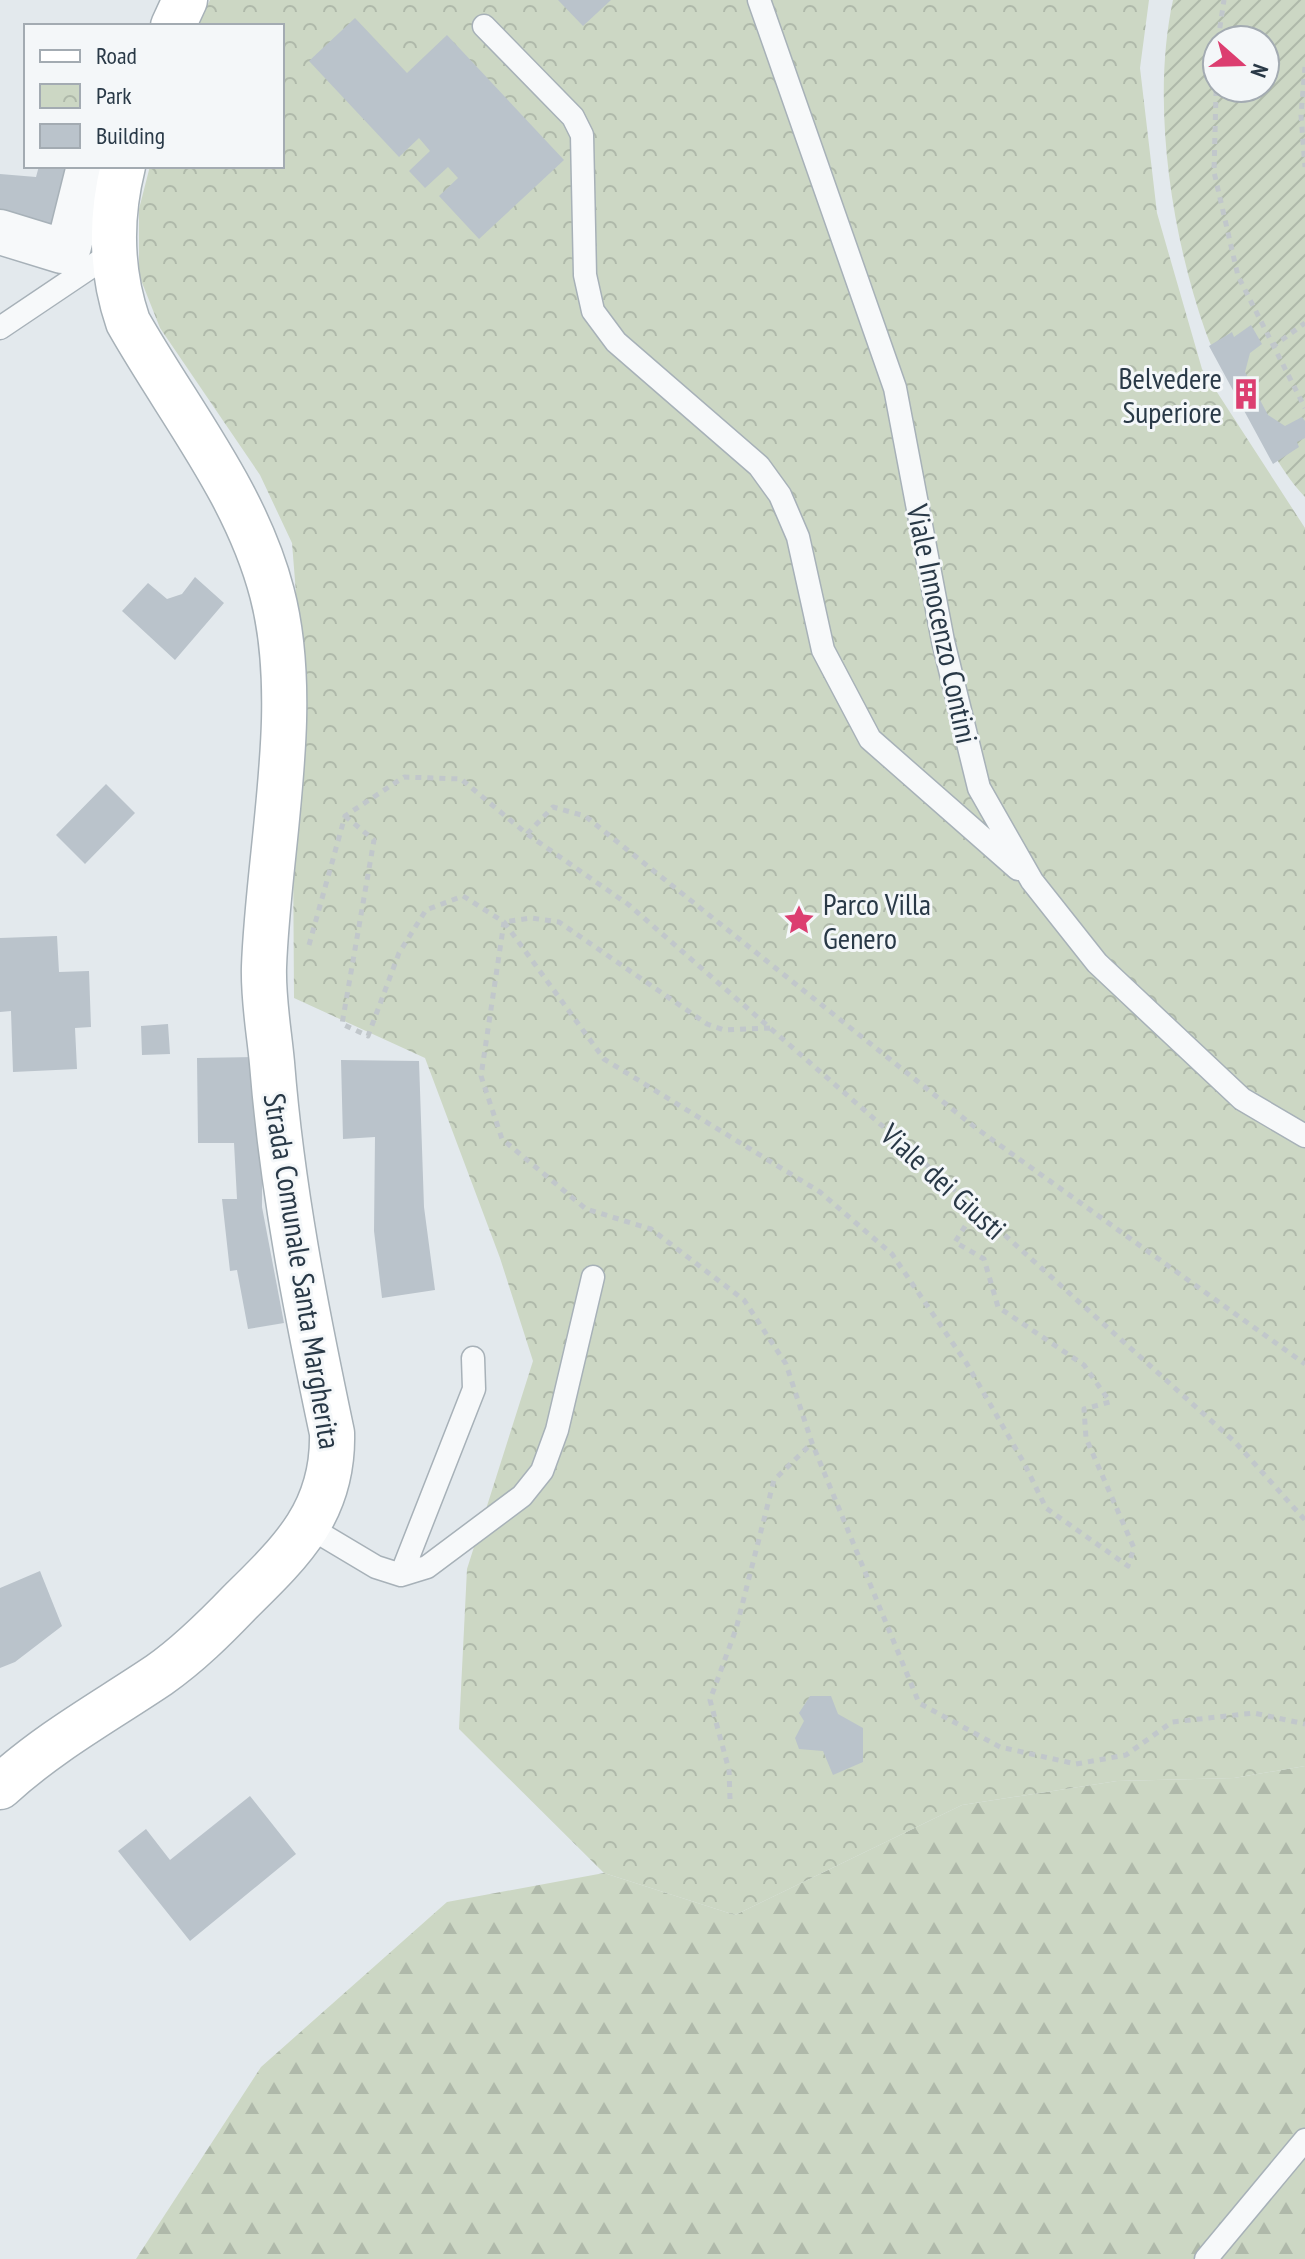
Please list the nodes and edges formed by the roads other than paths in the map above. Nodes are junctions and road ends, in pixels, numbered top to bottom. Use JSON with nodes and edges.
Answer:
{"nodes":[{"id":1,"x":182,"y":0,"type":"edge"},
{"id":2,"x":759,"y":0,"type":"edge"},
{"id":3,"x":157,"y":24,"type":"edge"},
{"id":4,"x":174,"y":24,"type":"edge"},
{"id":5,"x":484,"y":26,"type":"dead end"},
{"id":6,"x":88,"y":168,"type":"edge"},
{"id":7,"x":123,"y":168,"type":"edge"},
{"id":8,"x":0,"y":232,"type":"edge"},
{"id":9,"x":113,"y":252,"type":"junction"},
{"id":10,"x":0,"y":328,"type":"edge"},
{"id":11,"x":1032,"y":881,"type":"junction"},
{"id":12,"x":1305,"y":1136,"type":"edge"},
{"id":13,"x":593,"y":1277,"type":"dead end"},
{"id":14,"x":473,"y":1358,"type":"dead end"},
{"id":15,"x":309,"y":1527,"type":"junction"},
{"id":16,"x":401,"y":1575,"type":"junction"},
{"id":17,"x":0,"y":1787,"type":"edge"},
{"id":18,"x":1305,"y":2140,"type":"edge"},
{"id":19,"x":1206,"y":2259,"type":"edge"}],
"edges":[{"from":1,"to":3,"type":"street"},
{"from":1,"to":4,"type":"street"},
{"from":2,"to":11,"type":"lane","name":"Viale Innocenzo Contini"},
{"from":5,"to":11,"type":"lane"},
{"from":6,"to":8,"type":"street"},
{"from":7,"to":9,"type":"street","name":"Strada Comunale Santa Margherita"},
{"from":9,"to":10,"type":"lane"},
{"from":9,"to":15,"type":"street","name":"Strada Comunale Santa Margherita"},
{"from":11,"to":12,"type":"lane","name":"Viale Innocenzo Contini"},
{"from":13,"to":16,"type":"lane"},
{"from":14,"to":16,"type":"lane"},
{"from":15,"to":16,"type":"lane"},
{"from":15,"to":17,"type":"street","name":"Strada Comunale Santa Margherita"},
{"from":18,"to":19,"type":"lane"}]}
